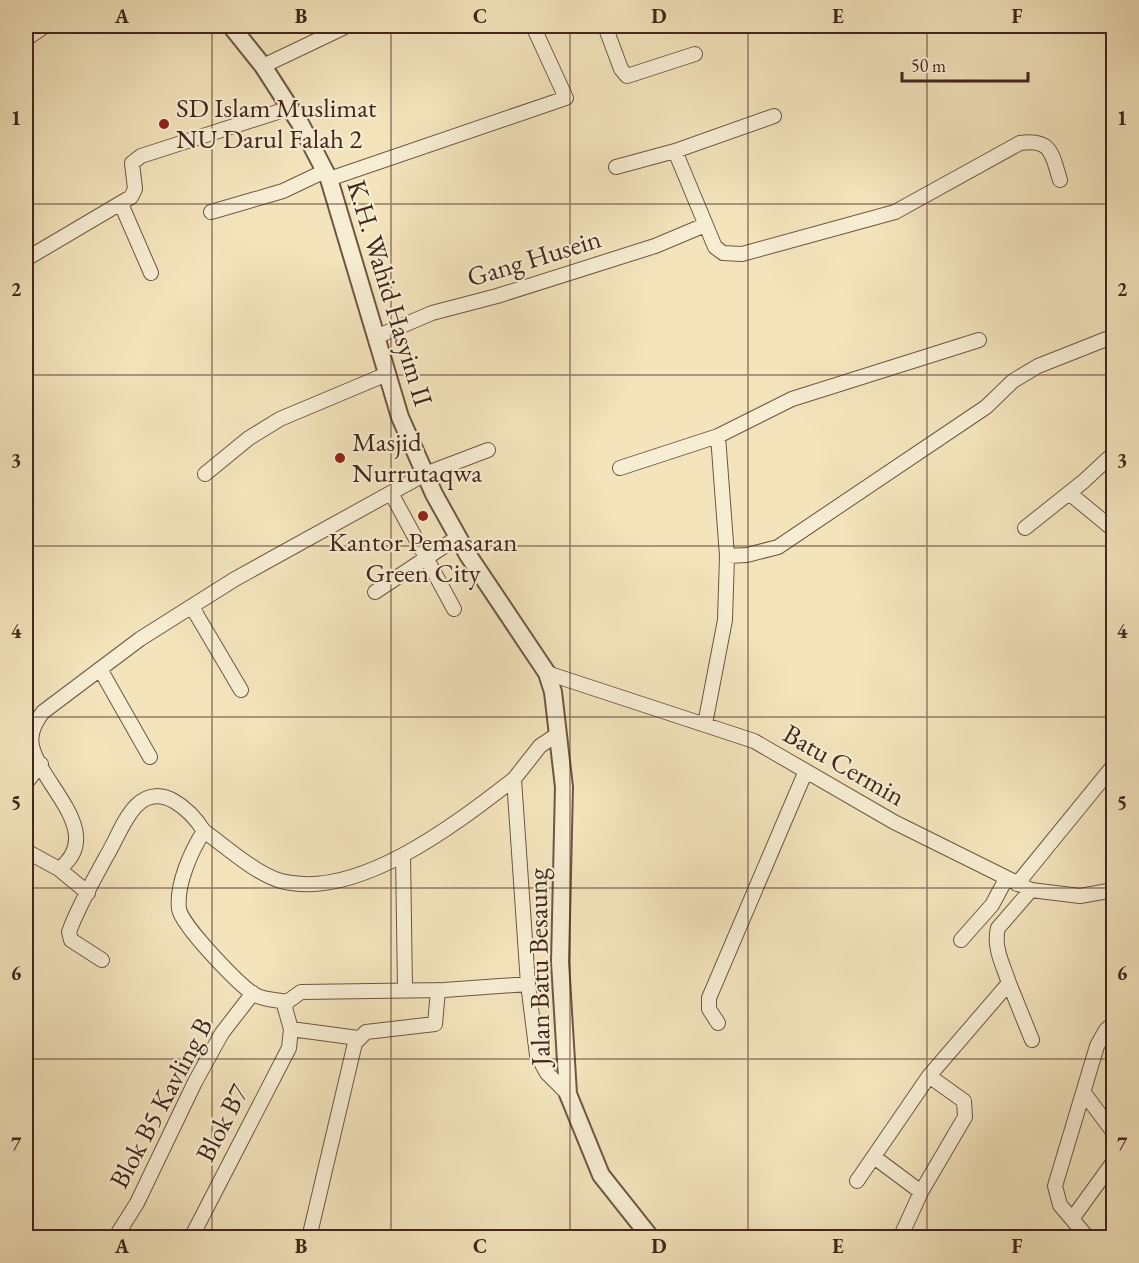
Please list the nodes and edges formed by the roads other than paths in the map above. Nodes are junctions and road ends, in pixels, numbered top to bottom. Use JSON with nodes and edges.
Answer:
{"nodes":[{"id":1,"x":45,"y":26,"type":"edge"},
{"id":2,"x":231,"y":26,"type":"edge"},
{"id":3,"x":346,"y":26,"type":"edge"},
{"id":4,"x":533,"y":26,"type":"edge"},
{"id":5,"x":605,"y":26,"type":"edge"},
{"id":6,"x":26,"y":39,"type":"edge"},
{"id":7,"x":695,"y":54,"type":"dead end"},
{"id":8,"x":263,"y":66,"type":"junction"},
{"id":9,"x":290,"y":108,"type":"junction"},
{"id":10,"x":774,"y":116,"type":"dead end"},
{"id":11,"x":675,"y":151,"type":"junction"},
{"id":12,"x":616,"y":167,"type":"dead end"},
{"id":13,"x":327,"y":175,"type":"junction"},
{"id":14,"x":1060,"y":180,"type":"dead end"},
{"id":15,"x":121,"y":204,"type":"junction"},
{"id":16,"x":211,"y":212,"type":"dead end"},
{"id":17,"x":705,"y":225,"type":"junction"},
{"id":18,"x":26,"y":259,"type":"edge"},
{"id":19,"x":151,"y":273,"type":"dead end"},
{"id":20,"x":1113,"y":336,"type":"edge"},
{"id":21,"x":376,"y":337,"type":"junction"},
{"id":22,"x":979,"y":340,"type":"dead end"},
{"id":23,"x":387,"y":374,"type":"junction"},
{"id":24,"x":718,"y":436,"type":"junction"},
{"id":25,"x":488,"y":450,"type":"dead end"},
{"id":26,"x":1113,"y":453,"type":"edge"},
{"id":27,"x":620,"y":468,"type":"dead end"},
{"id":28,"x":205,"y":474,"type":"dead end"},
{"id":29,"x":425,"y":474,"type":"junction"},
{"id":30,"x":391,"y":493,"type":"junction"},
{"id":31,"x":1070,"y":493,"type":"junction"},
{"id":32,"x":1025,"y":528,"type":"dead end"},
{"id":33,"x":1113,"y":530,"type":"edge"},
{"id":34,"x":458,"y":537,"type":"junction"},
{"id":35,"x":727,"y":556,"type":"junction"},
{"id":36,"x":427,"y":559,"type":"junction"},
{"id":37,"x":375,"y":592,"type":"dead end"},
{"id":38,"x":192,"y":607,"type":"junction"},
{"id":39,"x":454,"y":609,"type":"dead end"},
{"id":40,"x":100,"y":669,"type":"junction"},
{"id":41,"x":547,"y":674,"type":"junction"},
{"id":42,"x":241,"y":690,"type":"dead end"},
{"id":43,"x":705,"y":724,"type":"junction"},
{"id":44,"x":558,"y":734,"type":"junction"},
{"id":45,"x":150,"y":757,"type":"dead end"},
{"id":46,"x":41,"y":764,"type":"junction"},
{"id":47,"x":1113,"y":765,"type":"edge"},
{"id":48,"x":805,"y":773,"type":"junction"},
{"id":49,"x":514,"y":779,"type":"junction"},
{"id":50,"x":26,"y":783,"type":"edge"},
{"id":51,"x":204,"y":831,"type":"junction"},
{"id":52,"x":26,"y":851,"type":"edge"},
{"id":53,"x":403,"y":855,"type":"junction"},
{"id":54,"x":59,"y":869,"type":"junction"},
{"id":55,"x":1011,"y":882,"type":"junction"},
{"id":56,"x":1031,"y":890,"type":"junction"},
{"id":57,"x":1113,"y":890,"type":"edge"},
{"id":58,"x":88,"y":893,"type":"junction"},
{"id":59,"x":961,"y":940,"type":"dead end"},
{"id":60,"x":102,"y":960,"type":"dead end"},
{"id":61,"x":1009,"y":983,"type":"junction"},
{"id":62,"x":528,"y":984,"type":"junction"},
{"id":63,"x":405,"y":990,"type":"junction"},
{"id":64,"x":438,"y":990,"type":"junction"},
{"id":65,"x":253,"y":993,"type":"junction"},
{"id":66,"x":287,"y":1002,"type":"junction"},
{"id":67,"x":718,"y":1023,"type":"dead end"},
{"id":68,"x":1113,"y":1023,"type":"edge"},
{"id":69,"x":291,"y":1029,"type":"junction"},
{"id":70,"x":358,"y":1038,"type":"junction"},
{"id":71,"x":1032,"y":1040,"type":"dead end"},
{"id":72,"x":929,"y":1076,"type":"junction"},
{"id":73,"x":1084,"y":1093,"type":"junction"},
{"id":74,"x":568,"y":1094,"type":"junction"},
{"id":75,"x":1113,"y":1133,"type":"edge"},
{"id":76,"x":874,"y":1157,"type":"junction"},
{"id":77,"x":1113,"y":1161,"type":"edge"},
{"id":78,"x":857,"y":1181,"type":"dead end"},
{"id":79,"x":921,"y":1192,"type":"junction"},
{"id":80,"x":1072,"y":1219,"type":"junction"},
{"id":81,"x":115,"y":1238,"type":"edge"},
{"id":82,"x":191,"y":1238,"type":"edge"},
{"id":83,"x":309,"y":1238,"type":"edge"},
{"id":84,"x":651,"y":1238,"type":"edge"},
{"id":85,"x":900,"y":1238,"type":"edge"},
{"id":86,"x":1088,"y":1238,"type":"edge"}],
"edges":[{"from":1,"to":6,"type":"street"},
{"from":2,"to":8,"type":"street","name":"K.H. Wahid Hasyim II"},
{"from":3,"to":8,"type":"street"},
{"from":4,"to":13,"type":"street"},
{"from":5,"to":7,"type":"street"},
{"from":8,"to":9,"type":"street","name":"K.H. Wahid Hasyim II"},
{"from":9,"to":13,"type":"street","name":"K.H. Wahid Hasyim II"},
{"from":9,"to":15,"type":"street"},
{"from":10,"to":11,"type":"street"},
{"from":11,"to":12,"type":"street"},
{"from":11,"to":17,"type":"street"},
{"from":13,"to":16,"type":"street"},
{"from":13,"to":21,"type":"street","name":"K.H. Wahid Hasyim II"},
{"from":14,"to":17,"type":"street"},
{"from":15,"to":18,"type":"street"},
{"from":15,"to":19,"type":"street"},
{"from":17,"to":21,"type":"street","name":"Gang Husein"},
{"from":20,"to":35,"type":"street"},
{"from":21,"to":23,"type":"street","name":"K.H. Wahid Hasyim II"},
{"from":22,"to":24,"type":"street"},
{"from":23,"to":28,"type":"street"},
{"from":23,"to":29,"type":"street","name":"K.H. Wahid Hasyim II"},
{"from":24,"to":27,"type":"street"},
{"from":24,"to":35,"type":"street"},
{"from":25,"to":29,"type":"street"},
{"from":26,"to":31,"type":"street"},
{"from":29,"to":30,"type":"street"},
{"from":29,"to":34,"type":"street","name":"K.H. Wahid Hasyim II"},
{"from":30,"to":36,"type":"street"},
{"from":30,"to":38,"type":"street"},
{"from":31,"to":32,"type":"street"},
{"from":31,"to":33,"type":"street"},
{"from":34,"to":36,"type":"street"},
{"from":34,"to":41,"type":"street","name":"K.H. Wahid Hasyim II"},
{"from":35,"to":43,"type":"street"},
{"from":36,"to":37,"type":"street"},
{"from":36,"to":39,"type":"street"},
{"from":38,"to":40,"type":"street"},
{"from":38,"to":42,"type":"street"},
{"from":40,"to":45,"type":"street"},
{"from":40,"to":46,"type":"street"},
{"from":41,"to":43,"type":"street","name":"Batu Cermin"},
{"from":41,"to":44,"type":"street","name":"Jalan Batu Besaung"},
{"from":43,"to":48,"type":"street","name":"Batu Cermin"},
{"from":44,"to":49,"type":"street"},
{"from":44,"to":74,"type":"street","name":"Jalan Batu Besaung"},
{"from":46,"to":50,"type":"street"},
{"from":46,"to":54,"type":"street"},
{"from":47,"to":55,"type":"street"},
{"from":48,"to":55,"type":"street","name":"Batu Cermin"},
{"from":48,"to":67,"type":"street"},
{"from":49,"to":53,"type":"street"},
{"from":49,"to":62,"type":"street"},
{"from":51,"to":53,"type":"street"},
{"from":51,"to":58,"type":"street"},
{"from":51,"to":65,"type":"street"},
{"from":52,"to":54,"type":"street"},
{"from":53,"to":63,"type":"street"},
{"from":54,"to":58,"type":"street"},
{"from":55,"to":56,"type":"street","name":"Batu Cermin"},
{"from":55,"to":59,"type":"street"},
{"from":56,"to":57,"type":"street","name":"Batu Cermin"},
{"from":56,"to":61,"type":"street"},
{"from":58,"to":60,"type":"street"},
{"from":61,"to":71,"type":"street"},
{"from":61,"to":72,"type":"street"},
{"from":62,"to":64,"type":"street"},
{"from":62,"to":74,"type":"street"},
{"from":63,"to":64,"type":"street"},
{"from":63,"to":66,"type":"street"},
{"from":64,"to":70,"type":"street"},
{"from":65,"to":66,"type":"street"},
{"from":65,"to":81,"type":"street","name":"Blok B5 Kavling B"},
{"from":66,"to":69,"type":"street"},
{"from":68,"to":73,"type":"street"},
{"from":69,"to":70,"type":"street"},
{"from":69,"to":82,"type":"street","name":"Blok B7"},
{"from":70,"to":83,"type":"street"},
{"from":72,"to":76,"type":"street"},
{"from":72,"to":79,"type":"street"},
{"from":73,"to":75,"type":"street"},
{"from":73,"to":80,"type":"street"},
{"from":74,"to":84,"type":"street","name":"Jalan Batu Besaung"},
{"from":76,"to":78,"type":"street"},
{"from":76,"to":79,"type":"street"},
{"from":77,"to":80,"type":"street"},
{"from":79,"to":85,"type":"street"},
{"from":80,"to":86,"type":"street"}]}
